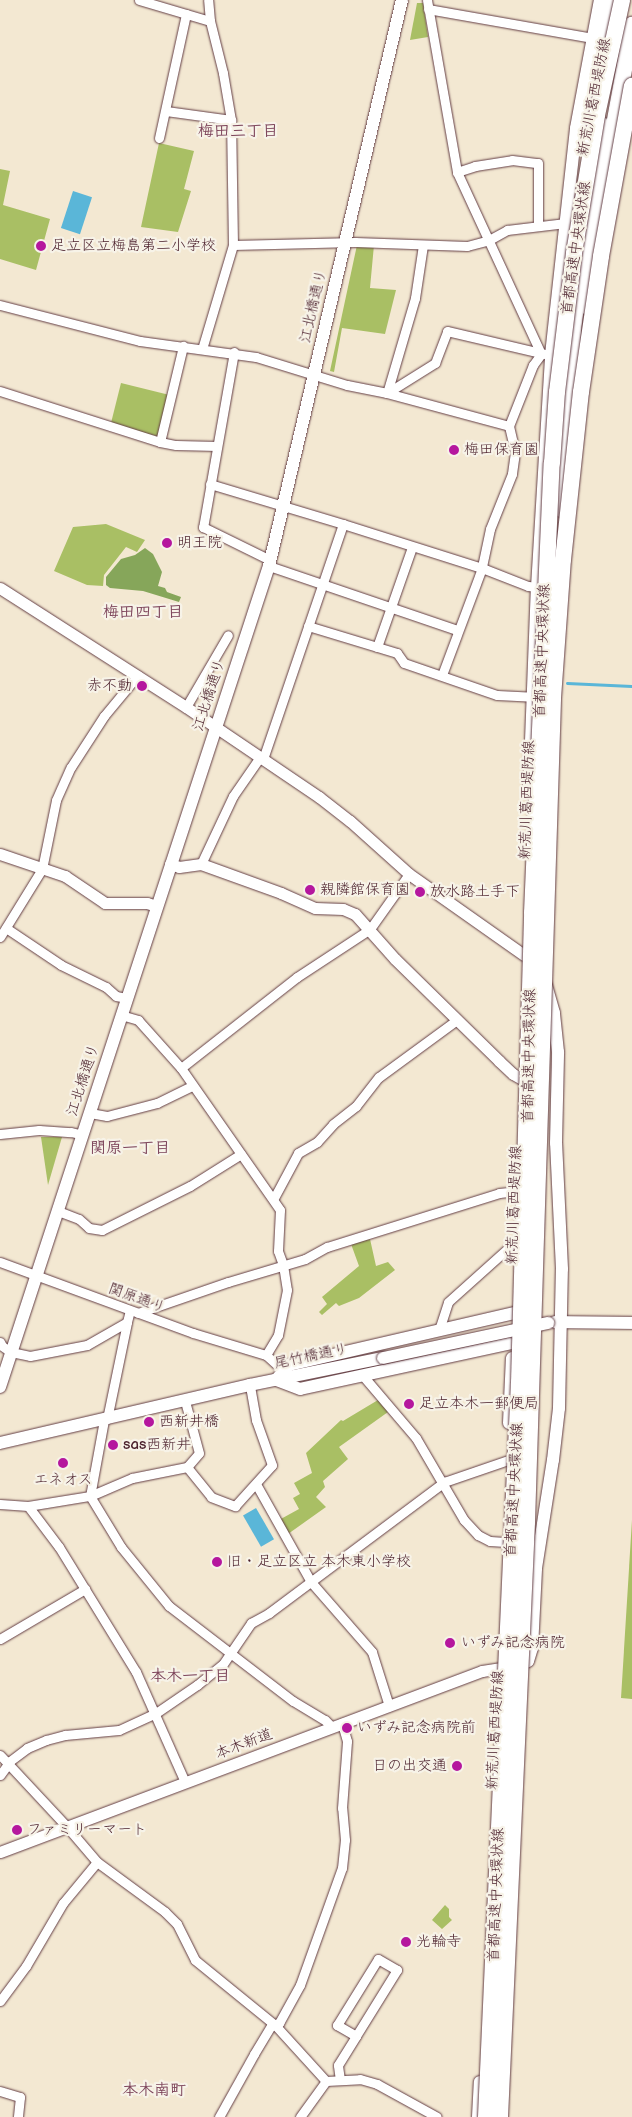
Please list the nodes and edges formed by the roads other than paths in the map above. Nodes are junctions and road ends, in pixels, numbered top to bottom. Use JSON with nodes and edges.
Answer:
{"nodes":[{"id":1,"x":139,"y":0,"type":"edge"},
{"id":2,"x":208,"y":0,"type":"edge"},
{"id":3,"x":402,"y":0,"type":"edge"},
{"id":4,"x":600,"y":0,"type":"edge"},
{"id":5,"x":612,"y":0,"type":"edge"},
{"id":6,"x":622,"y":0,"type":"edge"},
{"id":7,"x":630,"y":0,"type":"edge"},
{"id":8,"x":428,"y":5,"type":"edge"},
{"id":9,"x":186,"y":14,"type":"junction"},
{"id":10,"x":210,"y":21,"type":"junction"},
{"id":11,"x":632,"y":25,"type":"edge"},
{"id":12,"x":592,"y":38,"type":"junction"},
{"id":13,"x":632,"y":86,"type":"edge"},
{"id":14,"x":166,"y":111,"type":"junction"},
{"id":15,"x":231,"y":120,"type":"junction"},
{"id":16,"x":159,"y":138,"type":"dead end"},
{"id":17,"x":457,"y":172,"type":"junction"},
{"id":18,"x":584,"y":189,"type":"junction"},
{"id":19,"x":566,"y":222,"type":"junction"},
{"id":20,"x":538,"y":226,"type":"junction"},
{"id":21,"x":489,"y":240,"type":"junction"},
{"id":22,"x":344,"y":242,"type":"junction"},
{"id":23,"x":233,"y":245,"type":"junction"},
{"id":24,"x":423,"y":245,"type":"junction"},
{"id":25,"x":0,"y":305,"type":"edge"},
{"id":26,"x":183,"y":346,"type":"junction"},
{"id":27,"x":202,"y":349,"type":"junction"},
{"id":28,"x":234,"y":352,"type":"junction"},
{"id":29,"x":546,"y":354,"type":"junction"},
{"id":30,"x":572,"y":357,"type":"junction"},
{"id":31,"x":315,"y":374,"type":"junction"},
{"id":32,"x":0,"y":391,"type":"edge"},
{"id":33,"x":581,"y":392,"type":"junction"},
{"id":34,"x":387,"y":393,"type":"junction"},
{"id":35,"x":509,"y":426,"type":"junction"},
{"id":36,"x":160,"y":442,"type":"junction"},
{"id":37,"x":217,"y":446,"type":"junction"},
{"id":38,"x":210,"y":484,"type":"junction"},
{"id":39,"x":284,"y":506,"type":"junction"},
{"id":40,"x":343,"y":524,"type":"junction"},
{"id":41,"x":412,"y":547,"type":"junction"},
{"id":42,"x":270,"y":563,"type":"junction"},
{"id":43,"x":482,"y":568,"type":"junction"},
{"id":44,"x":322,"y":585,"type":"junction"},
{"id":45,"x":537,"y":587,"type":"junction"},
{"id":46,"x":0,"y":588,"type":"edge"},
{"id":47,"x":392,"y":608,"type":"junction"},
{"id":48,"x":308,"y":626,"type":"junction"},
{"id":49,"x":457,"y":630,"type":"junction"},
{"id":50,"x":228,"y":635,"type":"dead end"},
{"id":51,"x":377,"y":647,"type":"junction"},
{"id":52,"x":442,"y":675,"type":"junction"},
{"id":53,"x":138,"y":676,"type":"junction"},
{"id":54,"x":532,"y":697,"type":"junction"},
{"id":55,"x":186,"y":707,"type":"junction"},
{"id":56,"x":216,"y":727,"type":"junction"},
{"id":57,"x":262,"y":758,"type":"junction"},
{"id":58,"x":0,"y":854,"type":"edge"},
{"id":59,"x":170,"y":864,"type":"junction"},
{"id":60,"x":201,"y":864,"type":"junction"},
{"id":61,"x":42,"y":869,"type":"junction"},
{"id":62,"x":409,"y":874,"type":"junction"},
{"id":63,"x":156,"y":906,"type":"junction"},
{"id":64,"x":6,"y":928,"type":"junction"},
{"id":65,"x":370,"y":929,"type":"junction"},
{"id":66,"x":0,"y":937,"type":"edge"},
{"id":67,"x":524,"y":955,"type":"junction"},
{"id":68,"x":537,"y":970,"type":"junction"},
{"id":69,"x":126,"y":998,"type":"junction"},
{"id":70,"x":121,"y":1015,"type":"junction"},
{"id":71,"x":457,"y":1020,"type":"junction"},
{"id":72,"x":181,"y":1068,"type":"junction"},
{"id":73,"x":522,"y":1079,"type":"junction"},
{"id":74,"x":192,"y":1086,"type":"junction"},
{"id":75,"x":90,"y":1113,"type":"junction"},
{"id":76,"x":0,"y":1134,"type":"edge"},
{"id":77,"x":82,"y":1135,"type":"junction"},
{"id":78,"x":241,"y":1154,"type":"junction"},
{"id":79,"x":518,"y":1191,"type":"junction"},
{"id":80,"x":274,"y":1198,"type":"junction"},
{"id":81,"x":58,"y":1211,"type":"junction"},
{"id":82,"x":516,"y":1241,"type":"junction"},
{"id":83,"x":0,"y":1262,"type":"edge"},
{"id":84,"x":283,"y":1265,"type":"junction"},
{"id":85,"x":36,"y":1276,"type":"junction"},
{"id":86,"x":527,"y":1310,"type":"junction"},
{"id":87,"x":134,"y":1312,"type":"junction"},
{"id":88,"x":513,"y":1313,"type":"junction"},
{"id":89,"x":127,"y":1322,"type":"junction"},
{"id":90,"x":561,"y":1322,"type":"junction"},
{"id":91,"x":632,"y":1323,"type":"edge"},
{"id":92,"x":439,"y":1330,"type":"junction"},
{"id":93,"x":526,"y":1340,"type":"junction"},
{"id":94,"x":0,"y":1342,"type":"edge"},
{"id":95,"x":512,"y":1343,"type":"junction"},
{"id":96,"x":266,"y":1355,"type":"junction"},
{"id":97,"x":6,"y":1359,"type":"edge"},
{"id":98,"x":283,"y":1377,"type":"junction"},
{"id":99,"x":364,"y":1377,"type":"junction"},
{"id":100,"x":250,"y":1385,"type":"junction"},
{"id":101,"x":0,"y":1387,"type":"edge"},
{"id":102,"x":185,"y":1401,"type":"junction"},
{"id":103,"x":105,"y":1420,"type":"junction"},
{"id":104,"x":0,"y":1443,"type":"edge"},
{"id":105,"x":508,"y":1460,"type":"junction"},
{"id":106,"x":187,"y":1467,"type":"junction"},
{"id":107,"x":444,"y":1482,"type":"junction"},
{"id":108,"x":256,"y":1484,"type":"junction"},
{"id":109,"x":90,"y":1496,"type":"junction"},
{"id":110,"x":0,"y":1504,"type":"edge"},
{"id":111,"x":28,"y":1506,"type":"junction"},
{"id":112,"x":505,"y":1542,"type":"junction"},
{"id":113,"x":311,"y":1582,"type":"junction"},
{"id":114,"x":85,"y":1590,"type":"junction"},
{"id":115,"x":0,"y":1640,"type":"edge"},
{"id":116,"x":232,"y":1654,"type":"junction"},
{"id":117,"x":514,"y":1667,"type":"junction"},
{"id":118,"x":500,"y":1668,"type":"junction"},
{"id":119,"x":388,"y":1706,"type":"junction"},
{"id":120,"x":156,"y":1712,"type":"junction"},
{"id":121,"x":337,"y":1725,"type":"junction"},
{"id":122,"x":0,"y":1755,"type":"edge"},
{"id":123,"x":8,"y":1765,"type":"junction"},
{"id":124,"x":0,"y":1775,"type":"edge"},
{"id":125,"x":185,"y":1782,"type":"junction"},
{"id":126,"x":68,"y":1828,"type":"junction"},
{"id":127,"x":0,"y":1852,"type":"edge"},
{"id":128,"x":97,"y":1862,"type":"junction"},
{"id":129,"x":0,"y":2001,"type":"edge"},
{"id":130,"x":275,"y":2025,"type":"junction"},
{"id":131,"x":356,"y":2036,"type":"junction"},
{"id":132,"x":340,"y":2080,"type":"junction"},
{"id":133,"x":326,"y":2081,"type":"junction"},
{"id":134,"x":0,"y":2091,"type":"edge"},
{"id":135,"x":18,"y":2117,"type":"edge"},
{"id":136,"x":219,"y":2117,"type":"edge"},
{"id":137,"x":300,"y":2117,"type":"edge"},
{"id":138,"x":437,"y":2117,"type":"edge"},
{"id":139,"x":478,"y":2117,"type":"edge"},
{"id":140,"x":486,"y":2117,"type":"edge"},
{"id":141,"x":492,"y":2117,"type":"edge"},
{"id":142,"x":500,"y":2117,"type":"edge"}],
"edges":[{"from":1,"to":9,"type":"street"},
{"from":2,"to":10,"type":"street"},
{"from":3,"to":22,"type":"main road","name":"江北橋通り"},
{"from":4,"to":12,"type":"main road","name":"新荒川葛西堤防線"},
{"from":5,"to":18,"type":"highway","bridge":true},
{"from":6,"to":18,"type":"highway","name":"首都高速中央環状線","bridge":true},
{"from":7,"to":30,"type":"main road","name":"新荒川葛西堤防線"},
{"from":8,"to":12,"type":"street"},
{"from":8,"to":17,"type":"street"},
{"from":9,"to":10,"type":"street"},
{"from":9,"to":14,"type":"street"},
{"from":10,"to":15,"type":"street"},
{"from":11,"to":33,"type":"highway","bridge":true},
{"from":12,"to":19,"type":"main road","name":"新荒川葛西堤防線"},
{"from":13,"to":33,"type":"highway","name":"首都高速中央環状線","bridge":true},
{"from":14,"to":15,"type":"street"},
{"from":14,"to":16,"type":"street"},
{"from":15,"to":23,"type":"street"},
{"from":17,"to":20,"type":"street"},
{"from":17,"to":21,"type":"street"},
{"from":18,"to":140,"type":"highway","name":"首都高速中央環状線","bridge":true},
{"from":19,"to":20,"type":"street"},
{"from":19,"to":29,"type":"main road","name":"新荒川葛西堤防線"},
{"from":20,"to":21,"type":"street"},
{"from":21,"to":24,"type":"street"},
{"from":21,"to":29,"type":"street"},
{"from":22,"to":23,"type":"street"},
{"from":22,"to":24,"type":"street"},
{"from":22,"to":31,"type":"main road","name":"江北橋通り"},
{"from":23,"to":27,"type":"street"},
{"from":24,"to":34,"type":"street"},
{"from":25,"to":26,"type":"street"},
{"from":26,"to":27,"type":"street"},
{"from":26,"to":36,"type":"street"},
{"from":27,"to":28,"type":"street"},
{"from":28,"to":31,"type":"street"},
{"from":28,"to":37,"type":"street"},
{"from":29,"to":30,"type":"street"},
{"from":29,"to":34,"type":"street"},
{"from":29,"to":35,"type":"street"},
{"from":29,"to":45,"type":"main road","name":"新荒川葛西堤防線"},
{"from":30,"to":68,"type":"main road","name":"新荒川葛西堤防線"},
{"from":31,"to":34,"type":"street"},
{"from":31,"to":39,"type":"main road","name":"江北橋通り"},
{"from":32,"to":36,"type":"street"},
{"from":33,"to":142,"type":"highway","name":"首都高速中央環状線","bridge":true},
{"from":34,"to":35,"type":"street"},
{"from":35,"to":43,"type":"street"},
{"from":36,"to":37,"type":"street"},
{"from":37,"to":38,"type":"street"},
{"from":38,"to":39,"type":"street"},
{"from":38,"to":42,"type":"street"},
{"from":39,"to":40,"type":"street"},
{"from":39,"to":42,"type":"main road","name":"江北橋通り"},
{"from":40,"to":41,"type":"street"},
{"from":40,"to":44,"type":"street"},
{"from":41,"to":43,"type":"street"},
{"from":41,"to":47,"type":"street"},
{"from":42,"to":44,"type":"street"},
{"from":42,"to":56,"type":"main road","name":"江北橋通り"},
{"from":43,"to":45,"type":"street"},
{"from":43,"to":49,"type":"street"},
{"from":44,"to":47,"type":"street"},
{"from":44,"to":48,"type":"street"},
{"from":45,"to":54,"type":"main road","name":"新荒川葛西堤防線"},
{"from":46,"to":53,"type":"street"},
{"from":47,"to":49,"type":"street"},
{"from":47,"to":51,"type":"street"},
{"from":48,"to":51,"type":"street"},
{"from":48,"to":57,"type":"street"},
{"from":49,"to":52,"type":"street"},
{"from":50,"to":55,"type":"street"},
{"from":51,"to":52,"type":"street"},
{"from":52,"to":54,"type":"street"},
{"from":53,"to":55,"type":"street"},
{"from":53,"to":61,"type":"street"},
{"from":54,"to":67,"type":"main road","name":"新荒川葛西堤防線"},
{"from":55,"to":56,"type":"street"},
{"from":56,"to":57,"type":"street"},
{"from":56,"to":59,"type":"main road","name":"江北橋通り"},
{"from":57,"to":60,"type":"street"},
{"from":57,"to":62,"type":"street"},
{"from":58,"to":61,"type":"street"},
{"from":59,"to":60,"type":"street"},
{"from":59,"to":63,"type":"main road","name":"江北橋通り"},
{"from":60,"to":65,"type":"street"},
{"from":61,"to":63,"type":"street"},
{"from":61,"to":64,"type":"street"},
{"from":62,"to":65,"type":"street"},
{"from":62,"to":67,"type":"street"},
{"from":63,"to":69,"type":"main road","name":"江北橋通り"},
{"from":64,"to":66,"type":"street"},
{"from":64,"to":69,"type":"street"},
{"from":65,"to":71,"type":"street"},
{"from":65,"to":72,"type":"street"},
{"from":67,"to":68,"type":"main road"},
{"from":67,"to":73,"type":"main road","name":"新荒川葛西堤防線"},
{"from":68,"to":86,"type":"main road","name":"新荒川葛西堤防線"},
{"from":68,"to":90,"type":"main road"},
{"from":69,"to":70,"type":"main road","name":"江北橋通り"},
{"from":70,"to":72,"type":"street"},
{"from":70,"to":75,"type":"main road","name":"江北橋通り"},
{"from":71,"to":73,"type":"street"},
{"from":71,"to":80,"type":"street"},
{"from":72,"to":74,"type":"street"},
{"from":73,"to":79,"type":"main road","name":"新荒川葛西堤防線"},
{"from":74,"to":75,"type":"street"},
{"from":74,"to":78,"type":"street"},
{"from":75,"to":77,"type":"main road","name":"江北橋通り"},
{"from":76,"to":77,"type":"street"},
{"from":77,"to":81,"type":"main road","name":"江北橋通り"},
{"from":78,"to":80,"type":"street"},
{"from":78,"to":81,"type":"street"},
{"from":79,"to":82,"type":"main road","name":"新荒川葛西堤防線"},
{"from":79,"to":84,"type":"street"},
{"from":80,"to":84,"type":"street"},
{"from":81,"to":85,"type":"main road","name":"江北橋通り"},
{"from":82,"to":88,"type":"main road","name":"新荒川葛西堤防線"},
{"from":82,"to":92,"type":"street"},
{"from":83,"to":85,"type":"street","name":"関原通り"},
{"from":84,"to":87,"type":"street"},
{"from":84,"to":96,"type":"street"},
{"from":85,"to":87,"type":"street","name":"関原通り"},
{"from":85,"to":97,"type":"main road","name":"江北橋通り"},
{"from":86,"to":88,"type":"main road"},
{"from":86,"to":93,"type":"main road","name":"新荒川葛西堤防線"},
{"from":87,"to":89,"type":"street"},
{"from":87,"to":96,"type":"street","name":"関原通り"},
{"from":88,"to":92,"type":"main road"},
{"from":88,"to":95,"type":"main road","name":"新荒川葛西堤防線"},
{"from":89,"to":97,"type":"street"},
{"from":89,"to":103,"type":"street"},
{"from":90,"to":91,"type":"main road","name":"尾竹橋通り"},
{"from":90,"to":98,"type":"main road","name":"尾竹橋通り","bridge":true},
{"from":90,"to":117,"type":"main road"},
{"from":92,"to":98,"type":"main road"},
{"from":93,"to":95,"type":"main road"},
{"from":93,"to":117,"type":"main road","name":"新荒川葛西堤防線"},
{"from":94,"to":97,"type":"street"},
{"from":95,"to":99,"type":"main road"},
{"from":95,"to":105,"type":"main road","name":"新荒川葛西堤防線"},
{"from":96,"to":98,"type":"street"},
{"from":97,"to":101,"type":"main road","name":"江北橋通り"},
{"from":98,"to":99,"type":"main road"},
{"from":98,"to":100,"type":"main road","name":"尾竹橋通り"},
{"from":99,"to":107,"type":"street"},
{"from":100,"to":102,"type":"main road","name":"尾竹橋通り"},
{"from":100,"to":108,"type":"street"},
{"from":102,"to":103,"type":"main road","name":"尾竹橋通り"},
{"from":102,"to":106,"type":"street"},
{"from":103,"to":104,"type":"main road","name":"尾竹橋通り"},
{"from":103,"to":109,"type":"street"},
{"from":105,"to":107,"type":"street"},
{"from":105,"to":112,"type":"main road","name":"新荒川葛西堤防線"},
{"from":106,"to":108,"type":"street"},
{"from":106,"to":109,"type":"street"},
{"from":107,"to":112,"type":"street"},
{"from":107,"to":113,"type":"street"},
{"from":108,"to":113,"type":"street"},
{"from":109,"to":111,"type":"street"},
{"from":109,"to":116,"type":"street"},
{"from":110,"to":111,"type":"street"},
{"from":111,"to":114,"type":"street"},
{"from":112,"to":118,"type":"main road","name":"新荒川葛西堤防線"},
{"from":113,"to":116,"type":"street"},
{"from":113,"to":119,"type":"street"},
{"from":114,"to":115,"type":"street"},
{"from":114,"to":120,"type":"street"},
{"from":116,"to":120,"type":"street"},
{"from":116,"to":121,"type":"street"},
{"from":117,"to":118,"type":"main road"},
{"from":117,"to":141,"type":"main road","name":"新荒川葛西堤防線"},
{"from":118,"to":119,"type":"street","name":"本木新道"},
{"from":118,"to":139,"type":"main road","name":"新荒川葛西堤防線"},
{"from":119,"to":121,"type":"street","name":"本木新道"},
{"from":120,"to":123,"type":"street"},
{"from":120,"to":125,"type":"street"},
{"from":121,"to":125,"type":"street","name":"本木新道"},
{"from":121,"to":130,"type":"street"},
{"from":122,"to":123,"type":"street"},
{"from":123,"to":124,"type":"street"},
{"from":123,"to":126,"type":"street"},
{"from":125,"to":126,"type":"street","name":"本木新道"},
{"from":126,"to":127,"type":"street","name":"本木新道"},
{"from":126,"to":128,"type":"street"},
{"from":128,"to":129,"type":"street"},
{"from":128,"to":130,"type":"street"},
{"from":130,"to":133,"type":"street"},
{"from":130,"to":136,"type":"street"},
{"from":131,"to":131,"type":"street"},
{"from":131,"to":132,"type":"street"},
{"from":132,"to":133,"type":"street"},
{"from":132,"to":138,"type":"street"},
{"from":133,"to":137,"type":"street"},
{"from":134,"to":135,"type":"street"}]}
